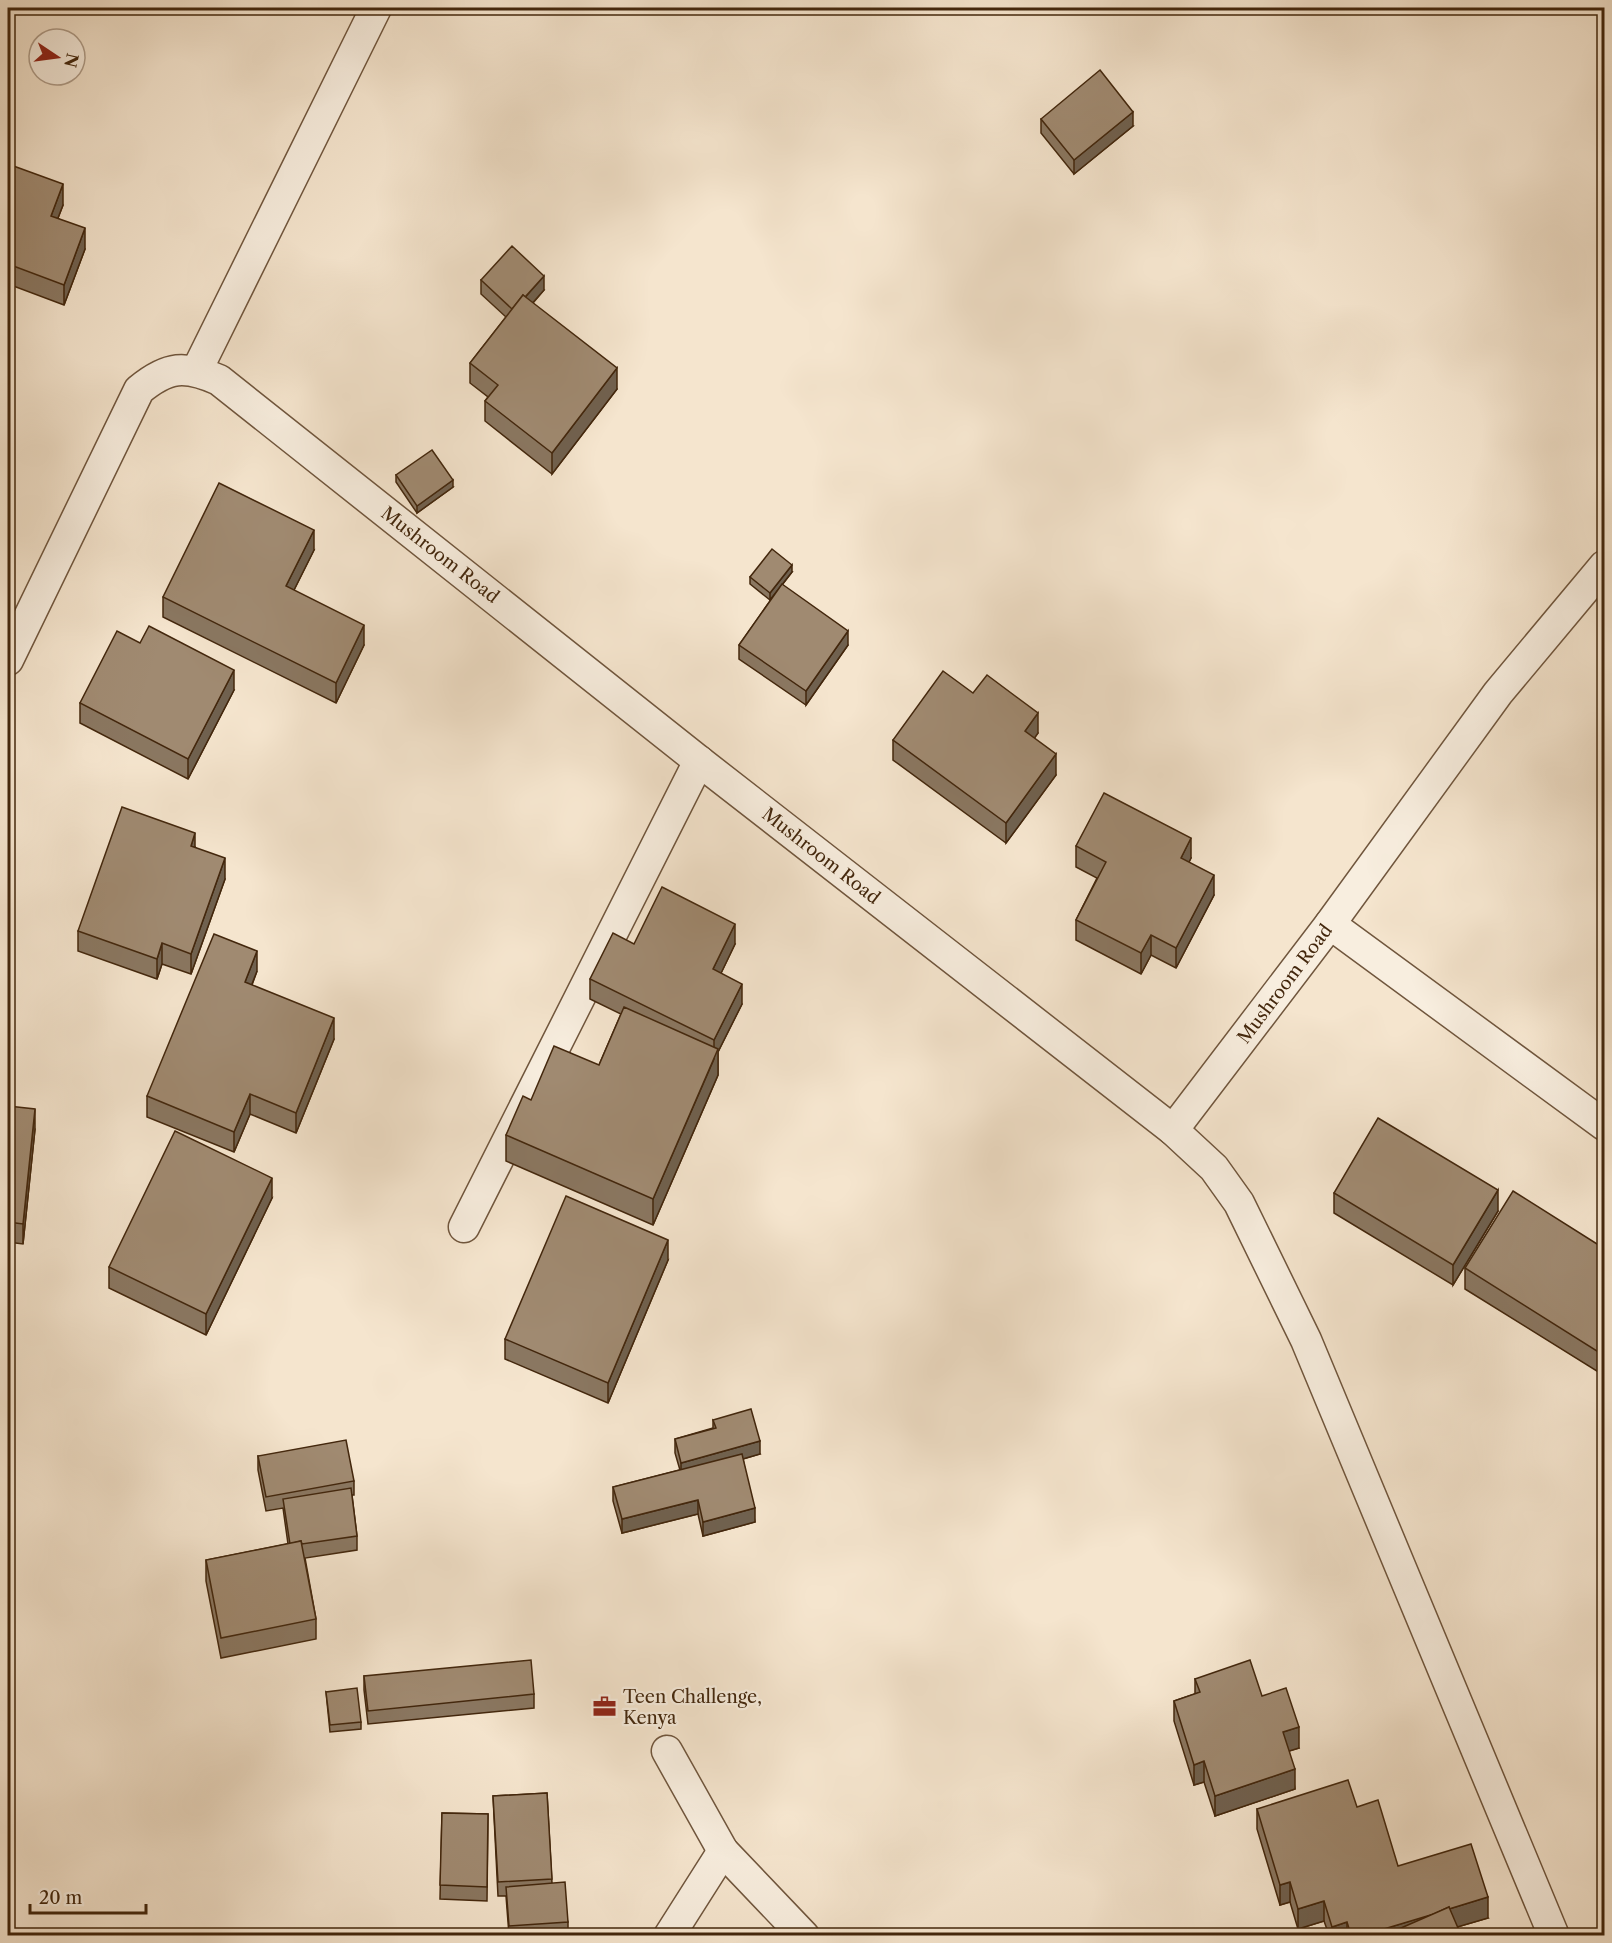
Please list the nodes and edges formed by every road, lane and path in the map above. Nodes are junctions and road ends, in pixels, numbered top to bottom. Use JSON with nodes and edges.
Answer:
{"nodes":[{"id":1,"x":376,"y":8,"type":"edge"},
{"id":2,"x":197,"y":370,"type":"junction"},
{"id":3,"x":1605,"y":566,"type":"edge"},
{"id":4,"x":8,"y":660,"type":"edge"},
{"id":5,"x":699,"y":761,"type":"junction"},
{"id":6,"x":1330,"y":924,"type":"junction"},
{"id":7,"x":1605,"y":1125,"type":"edge"},
{"id":8,"x":1173,"y":1130,"type":"junction"},
{"id":9,"x":464,"y":1227,"type":"dead end"},
{"id":10,"x":666,"y":1751,"type":"dead end"},
{"id":11,"x":723,"y":1851,"type":"junction"},
{"id":12,"x":669,"y":1935,"type":"edge"},
{"id":13,"x":804,"y":1935,"type":"edge"},
{"id":14,"x":1554,"y":1935,"type":"edge"}],
"edges":[{"from":1,"to":2,"type":"street"},
{"from":2,"to":4,"type":"street"},
{"from":2,"to":5,"type":"street","name":"Mushroom Road"},
{"from":3,"to":6,"type":"street","name":"Mushroom Road"},
{"from":5,"to":8,"type":"street","name":"Mushroom Road"},
{"from":5,"to":9,"type":"street"},
{"from":6,"to":7,"type":"street"},
{"from":6,"to":8,"type":"street","name":"Mushroom Road"},
{"from":8,"to":14,"type":"street"},
{"from":10,"to":11,"type":"street"},
{"from":11,"to":12,"type":"street"},
{"from":11,"to":13,"type":"street"}]}
